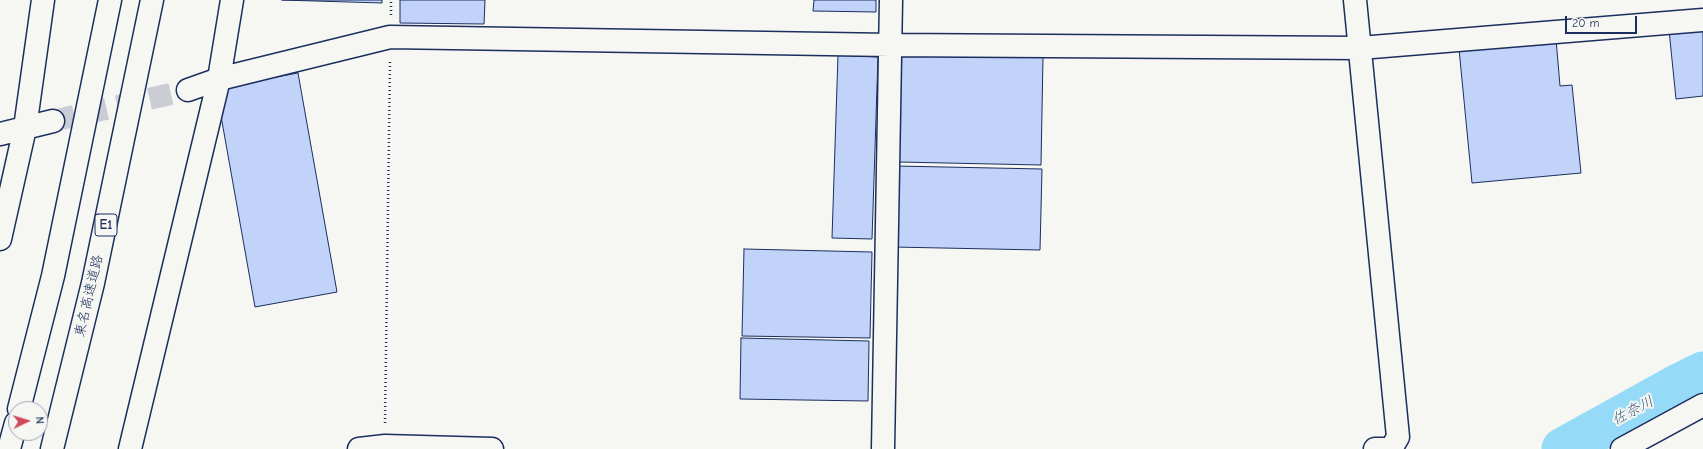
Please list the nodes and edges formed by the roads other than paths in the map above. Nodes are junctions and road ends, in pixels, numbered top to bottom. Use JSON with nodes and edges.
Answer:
{"nodes":[{"id":1,"x":43,"y":0,"type":"edge"},
{"id":2,"x":110,"y":0,"type":"edge"},
{"id":3,"x":152,"y":0,"type":"edge"},
{"id":4,"x":232,"y":0,"type":"edge"},
{"id":5,"x":891,"y":0,"type":"edge"},
{"id":6,"x":1355,"y":0,"type":"edge"},
{"id":7,"x":1703,"y":20,"type":"edge"},
{"id":8,"x":890,"y":45,"type":"junction"},
{"id":9,"x":1360,"y":48,"type":"junction"},
{"id":10,"x":220,"y":80,"type":"junction"},
{"id":11,"x":188,"y":90,"type":"tunnel mouth"},
{"id":12,"x":53,"y":121,"type":"tunnel mouth"},
{"id":13,"x":25,"y":128,"type":"junction"},
{"id":14,"x":0,"y":134,"type":"edge"},
{"id":15,"x":0,"y":239,"type":"edge"},
{"id":16,"x":21,"y":401,"type":"edge"},
{"id":17,"x":1703,"y":405,"type":"edge"},
{"id":18,"x":52,"y":449,"type":"edge"},
{"id":19,"x":130,"y":449,"type":"edge"},
{"id":20,"x":359,"y":449,"type":"edge"},
{"id":21,"x":492,"y":449,"type":"edge"},
{"id":22,"x":883,"y":449,"type":"edge"},
{"id":23,"x":1375,"y":449,"type":"edge"},
{"id":24,"x":1622,"y":449,"type":"edge"}],
"edges":[{"from":1,"to":13,"type":"main road"},
{"from":2,"to":16,"type":"main road"},
{"from":3,"to":18,"type":"main road","name":"東名高速道路","number":"E1"},
{"from":4,"to":10,"type":"main road"},
{"from":5,"to":8,"type":"main road"},
{"from":6,"to":9,"type":"main road"},
{"from":7,"to":9,"type":"main road"},
{"from":8,"to":9,"type":"main road"},
{"from":8,"to":10,"type":"main road"},
{"from":8,"to":22,"type":"main road"},
{"from":9,"to":23,"type":"main road"},
{"from":10,"to":11,"type":"main road"},
{"from":10,"to":19,"type":"main road"},
{"from":12,"to":13,"type":"main road"},
{"from":13,"to":14,"type":"main road"},
{"from":13,"to":15,"type":"main road"},
{"from":17,"to":24,"type":"main road"},
{"from":20,"to":21,"type":"main road"}]}
